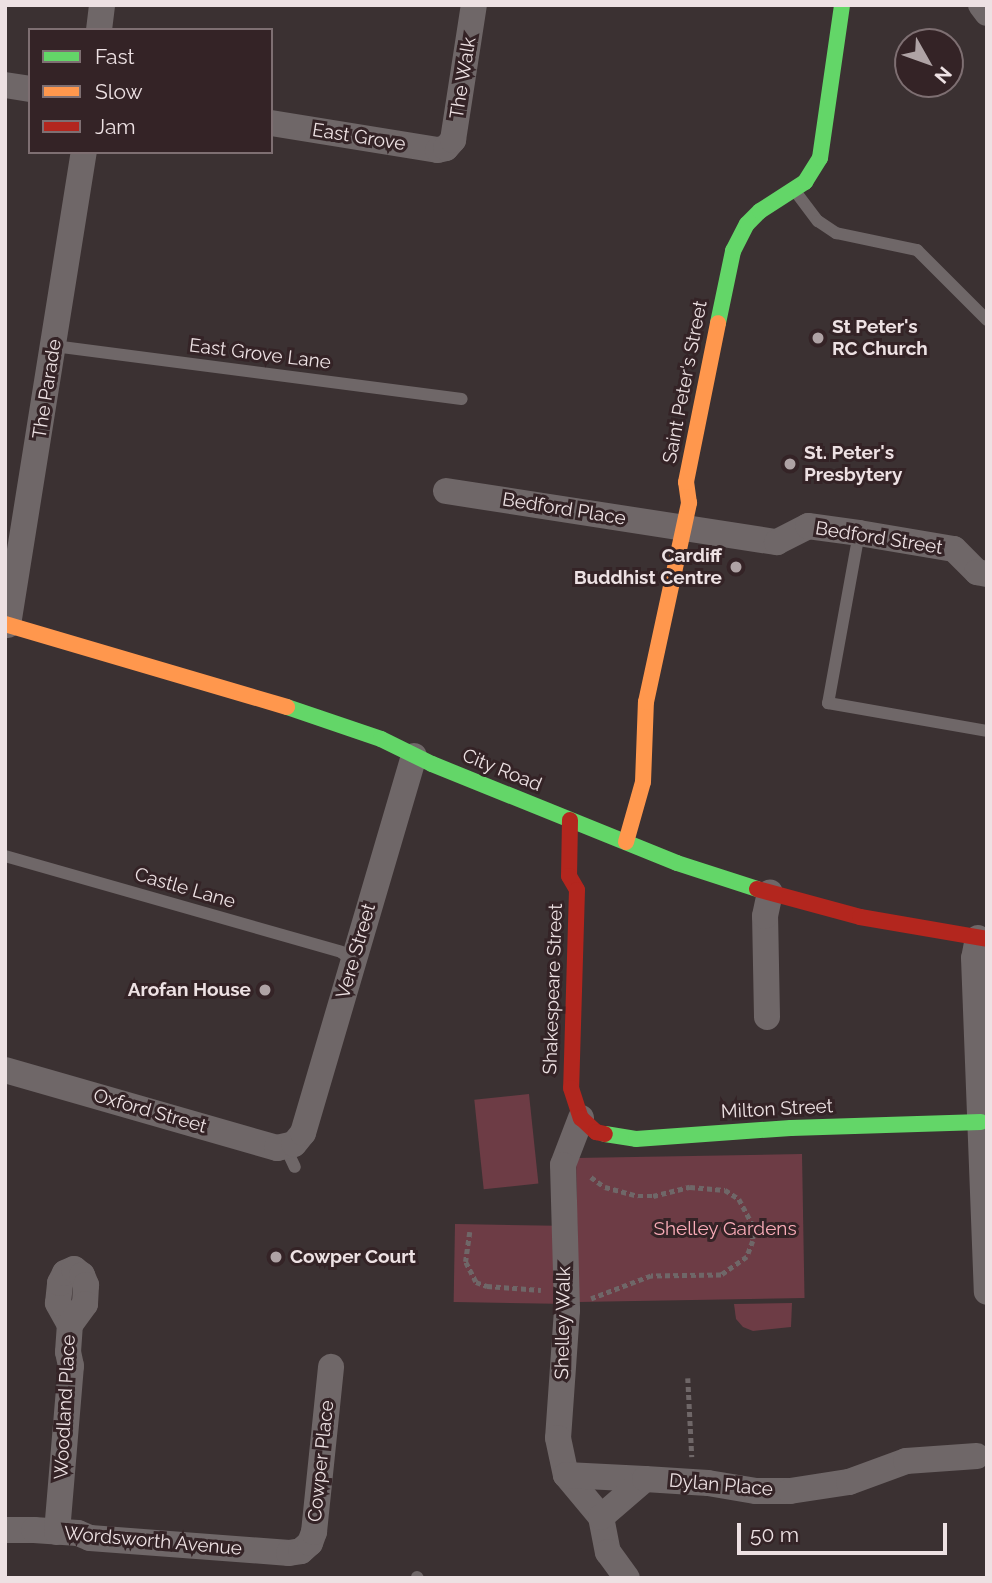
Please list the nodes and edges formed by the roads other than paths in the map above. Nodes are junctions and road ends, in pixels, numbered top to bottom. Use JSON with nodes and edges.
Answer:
{"nodes":[{"id":1,"x":102,"y":5,"type":"edge"},
{"id":2,"x":474,"y":5,"type":"edge"},
{"id":3,"x":842,"y":5,"type":"edge"},
{"id":4,"x":981,"y":5,"type":"edge"},
{"id":5,"x":987,"y":13,"type":"edge"},
{"id":6,"x":99,"y":28,"type":"edge"},
{"id":7,"x":5,"y":85,"type":"edge"},
{"id":8,"x":28,"y":89,"type":"edge"},
{"id":9,"x":273,"y":122,"type":"edge"},
{"id":10,"x":446,"y":148,"type":"joint"},
{"id":11,"x":84,"y":154,"type":"edge"},
{"id":12,"x":794,"y":191,"type":"junction"},
{"id":13,"x":987,"y":320,"type":"edge"},
{"id":14,"x":54,"y":346,"type":"junction"},
{"id":15,"x":462,"y":399,"type":"dead end"},
{"id":16,"x":446,"y":491,"type":"dead end"},
{"id":17,"x":683,"y":528,"type":"junction"},
{"id":18,"x":859,"y":533,"type":"junction"},
{"id":19,"x":987,"y":574,"type":"edge"},
{"id":20,"x":7,"y":624,"type":"edge"},
{"id":21,"x":987,"y":732,"type":"edge"},
{"id":22,"x":414,"y":756,"type":"junction"},
{"id":23,"x":570,"y":820,"type":"junction"},
{"id":24,"x":626,"y":842,"type":"junction"},
{"id":25,"x":5,"y":856,"type":"edge"},
{"id":26,"x":770,"y":893,"type":"junction"},
{"id":27,"x":982,"y":939,"type":"edge"},
{"id":28,"x":352,"y":961,"type":"junction"},
{"id":29,"x":767,"y":1017,"type":"dead end"},
{"id":30,"x":5,"y":1070,"type":"edge"},
{"id":31,"x":581,"y":1118,"type":"junction"},
{"id":32,"x":981,"y":1122,"type":"junction"},
{"id":33,"x":291,"y":1152,"type":"joint"},
{"id":34,"x":987,"y":1292,"type":"edge"},
{"id":35,"x":70,"y":1325,"type":"dead end"},
{"id":36,"x":331,"y":1367,"type":"dead end"},
{"id":37,"x":977,"y":1456,"type":"dead end"},
{"id":38,"x":566,"y":1475,"type":"junction"},
{"id":39,"x":645,"y":1479,"type":"junction"},
{"id":40,"x":601,"y":1517,"type":"junction"},
{"id":41,"x":5,"y":1530,"type":"edge"},
{"id":42,"x":57,"y":1532,"type":"junction"},
{"id":43,"x":301,"y":1551,"type":"joint"},
{"id":44,"x":627,"y":1578,"type":"edge"}],
"edges":[{"from":1,"to":6,"type":"street"},
{"from":2,"to":10,"type":"street","name":"The Walk"},
{"from":3,"to":12,"type":"street","name":"Saint Peter's Street"},
{"from":4,"to":5,"type":"street"},
{"from":7,"to":8,"type":"street"},
{"from":9,"to":10,"type":"street","name":"East Grove"},
{"from":11,"to":14,"type":"street","name":"The Parade"},
{"from":12,"to":13,"type":"lane"},
{"from":12,"to":17,"type":"street","name":"Saint Peter's Street"},
{"from":14,"to":15,"type":"lane","name":"East Grove Lane"},
{"from":14,"to":20,"type":"street","name":"The Parade"},
{"from":16,"to":17,"type":"street","name":"Bedford Place"},
{"from":17,"to":18,"type":"street","name":"Bedford Street"},
{"from":17,"to":24,"type":"street","name":"Saint Peter's Street"},
{"from":18,"to":19,"type":"street","name":"Bedford Street"},
{"from":18,"to":21,"type":"lane"},
{"from":20,"to":22,"type":"street","name":"City Road"},
{"from":22,"to":23,"type":"street","name":"City Road"},
{"from":22,"to":28,"type":"street","name":"Vere Street"},
{"from":23,"to":24,"type":"street","name":"City Road"},
{"from":23,"to":31,"type":"street","name":"Shakespeare Street"},
{"from":24,"to":26,"type":"street","name":"City Road"},
{"from":25,"to":28,"type":"lane","name":"Castle Lane"},
{"from":26,"to":27,"type":"street","name":"City Road"},
{"from":26,"to":29,"type":"street"},
{"from":27,"to":32,"type":"street"},
{"from":28,"to":33,"type":"street","name":"Vere Street"},
{"from":30,"to":33,"type":"street","name":"Oxford Street"},
{"from":31,"to":32,"type":"street","name":"Milton Street"},
{"from":31,"to":38,"type":"street","name":"Shelley Walk"},
{"from":32,"to":34,"type":"street"},
{"from":35,"to":42,"type":"street","name":"Woodland Place"},
{"from":36,"to":43,"type":"street","name":"Cowper Place"},
{"from":37,"to":39,"type":"street","name":"Dylan Place"},
{"from":38,"to":39,"type":"street"},
{"from":38,"to":40,"type":"street","name":"Shelley Walk"},
{"from":39,"to":40,"type":"street","name":"Dylan Place"},
{"from":40,"to":44,"type":"street"},
{"from":41,"to":42,"type":"street","name":"Wordsworth Avenue"},
{"from":42,"to":43,"type":"street","name":"Wordsworth Avenue"}]}
